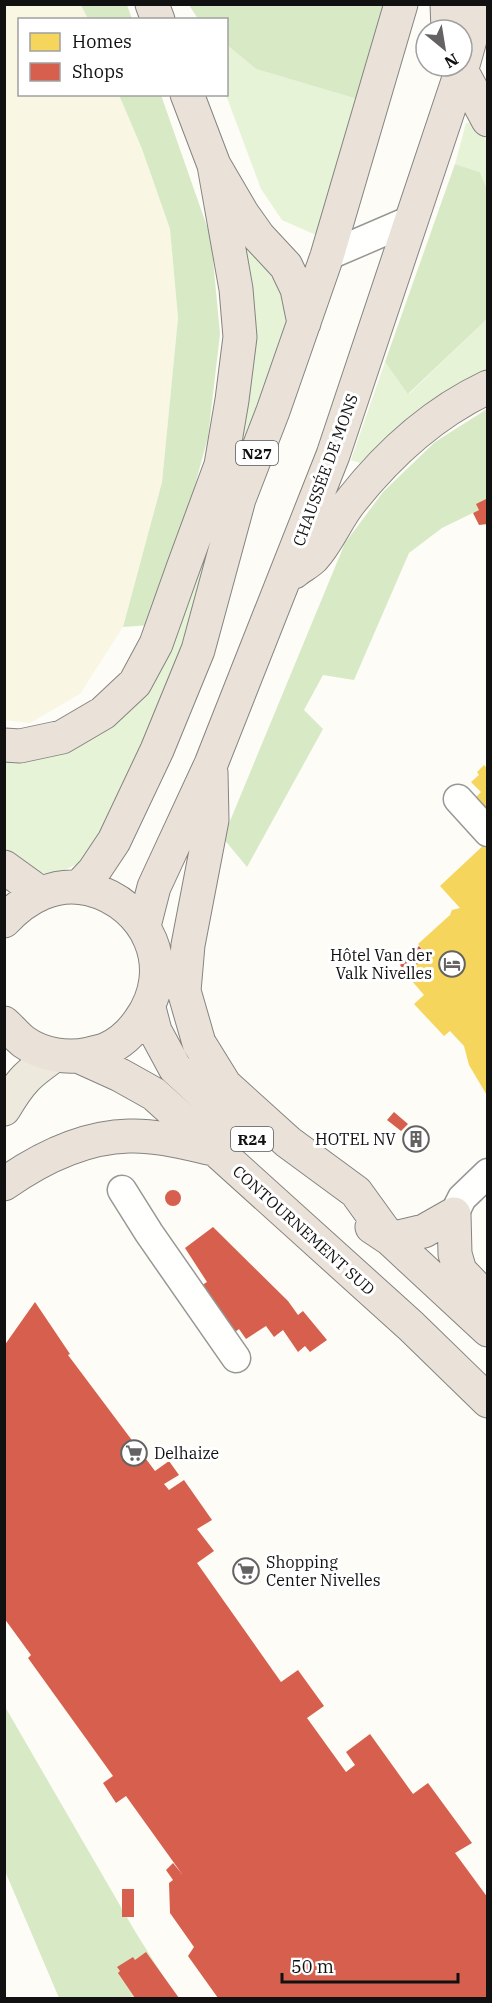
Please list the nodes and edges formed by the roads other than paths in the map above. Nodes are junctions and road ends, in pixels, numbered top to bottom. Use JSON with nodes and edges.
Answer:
{"nodes":[{"id":1,"x":401,"y":4,"type":"edge"},
{"id":2,"x":480,"y":4,"type":"edge"},
{"id":3,"x":474,"y":24,"type":"edge"},
{"id":4,"x":457,"y":78,"type":"edge"},
{"id":5,"x":465,"y":78,"type":"edge"},
{"id":6,"x":188,"y":96,"type":"edge"},
{"id":7,"x":488,"y":120,"type":"edge"},
{"id":8,"x":214,"y":165,"type":"junction"},
{"id":9,"x":413,"y":219,"type":"junction"},
{"id":10,"x":327,"y":256,"type":"junction"},
{"id":11,"x":304,"y":323,"type":"junction"},
{"id":12,"x":488,"y":387,"type":"edge"},
{"id":13,"x":286,"y":578,"type":"junction"},
{"id":14,"x":4,"y":745,"type":"edge"},
{"id":15,"x":211,"y":764,"type":"junction"},
{"id":16,"x":458,"y":799,"type":"dead end"},
{"id":17,"x":488,"y":832,"type":"edge"},
{"id":18,"x":4,"y":867,"type":"edge"},
{"id":19,"x":79,"y":887,"type":"junction"},
{"id":20,"x":40,"y":893,"type":"junction"},
{"id":21,"x":4,"y":921,"type":"edge"},
{"id":22,"x":144,"y":926,"type":"junction"},
{"id":23,"x":149,"y":1008,"type":"junction"},
{"id":24,"x":4,"y":1023,"type":"edge"},
{"id":25,"x":66,"y":1056,"type":"junction"},
{"id":26,"x":4,"y":1109,"type":"edge"},
{"id":27,"x":214,"y":1149,"type":"junction"},
{"id":28,"x":488,"y":1173,"type":"edge"},
{"id":29,"x":4,"y":1184,"type":"edge"},
{"id":30,"x":122,"y":1190,"type":"dead end"},
{"id":31,"x":454,"y":1214,"type":"junction"},
{"id":32,"x":390,"y":1239,"type":"junction"},
{"id":33,"x":488,"y":1300,"type":"edge"},
{"id":34,"x":488,"y":1330,"type":"edge"},
{"id":35,"x":236,"y":1359,"type":"dead end"},
{"id":36,"x":488,"y":1401,"type":"edge"}],
"edges":[{"from":1,"to":10,"type":"highway","number":"N27"},
{"from":2,"to":3,"type":"highway","name":"CHAUSSÉE DE MONS"},
{"from":4,"to":9,"type":"highway","name":"CHAUSSÉE DE MONS"},
{"from":5,"to":7,"type":"highway"},
{"from":6,"to":8,"type":"highway"},
{"from":8,"to":11,"type":"highway"},
{"from":8,"to":14,"type":"highway"},
{"from":9,"to":10,"type":"lane"},
{"from":9,"to":13,"type":"highway","name":"CHAUSSÉE DE MONS"},
{"from":10,"to":11,"type":"highway","number":"N27"},
{"from":11,"to":19,"type":"highway","number":"N27"},
{"from":12,"to":13,"type":"highway"},
{"from":13,"to":15,"type":"highway","name":"CHAUSSÉE DE MONS"},
{"from":15,"to":22,"type":"highway","name":"CHAUSSÉE DE MONS"},
{"from":15,"to":32,"type":"highway"},
{"from":16,"to":17,"type":"lane"},
{"from":18,"to":20,"type":"highway"},
{"from":19,"to":20,"type":"highway"},
{"from":19,"to":22,"type":"highway"},
{"from":20,"to":21,"type":"highway"},
{"from":22,"to":23,"type":"highway"},
{"from":23,"to":25,"type":"highway"},
{"from":23,"to":32,"type":"highway","name":"CONTOURNEMENT SUD","number":"R24"},
{"from":24,"to":25,"type":"highway","number":"R24"},
{"from":25,"to":26,"type":"main road"},
{"from":25,"to":27,"type":"highway","name":"CONTOURNEMENT SUD","number":"R24"},
{"from":27,"to":29,"type":"highway"},
{"from":27,"to":36,"type":"highway","name":"CONTOURNEMENT SUD","number":"R24"},
{"from":28,"to":31,"type":"lane"},
{"from":30,"to":35,"type":"lane"},
{"from":31,"to":32,"type":"highway"},
{"from":31,"to":33,"type":"highway"},
{"from":32,"to":34,"type":"highway","name":"CONTOURNEMENT SUD","number":"R24"}]}
